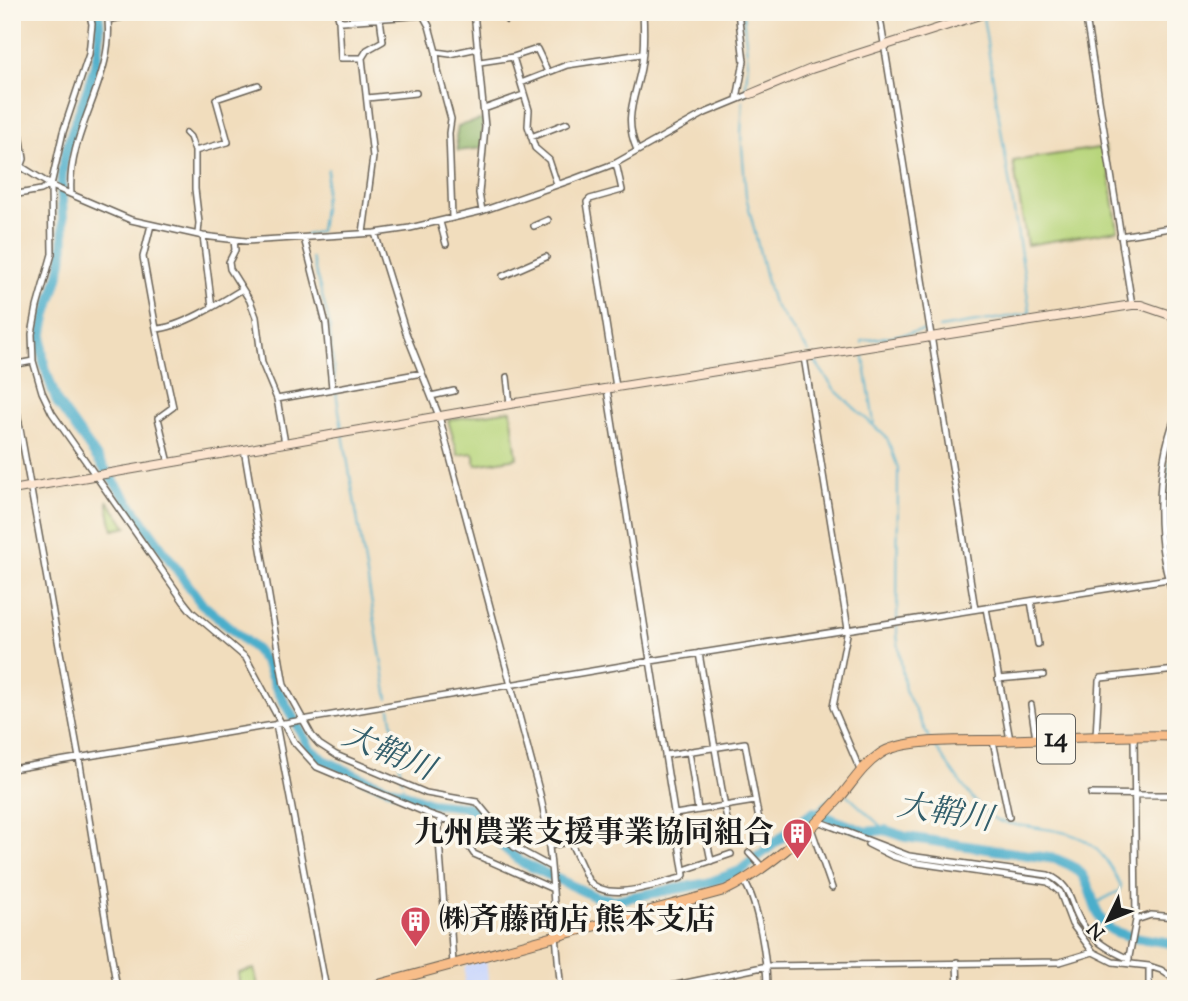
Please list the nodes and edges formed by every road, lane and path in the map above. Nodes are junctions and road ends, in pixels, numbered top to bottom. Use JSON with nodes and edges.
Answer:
{"nodes":[{"id":1,"x":89,"y":12,"type":"edge"},
{"id":2,"x":107,"y":12,"type":"edge"},
{"id":3,"x":147,"y":12,"type":"edge"},
{"id":4,"x":337,"y":12,"type":"edge"},
{"id":5,"x":474,"y":12,"type":"edge"},
{"id":6,"x":504,"y":12,"type":"edge"},
{"id":7,"x":643,"y":12,"type":"edge"},
{"id":8,"x":738,"y":12,"type":"edge"},
{"id":9,"x":879,"y":12,"type":"edge"},
{"id":10,"x":989,"y":12,"type":"edge"},
{"id":11,"x":1085,"y":12,"type":"edge"},
{"id":12,"x":399,"y":15,"type":"edge"},
{"id":13,"x":380,"y":18,"type":"junction"},
{"id":14,"x":108,"y":20,"type":"junction"},
{"id":15,"x":339,"y":20,"type":"junction"},
{"id":16,"x":507,"y":20,"type":"dead end"},
{"id":17,"x":884,"y":45,"type":"junction"},
{"id":18,"x":478,"y":48,"type":"junction"},
{"id":19,"x":436,"y":52,"type":"junction"},
{"id":20,"x":641,"y":54,"type":"junction"},
{"id":21,"x":513,"y":57,"type":"junction"},
{"id":22,"x":362,"y":58,"type":"junction"},
{"id":23,"x":480,"y":62,"type":"junction"},
{"id":24,"x":548,"y":72,"type":"junction"},
{"id":25,"x":521,"y":83,"type":"junction"},
{"id":26,"x":12,"y":84,"type":"edge"},
{"id":27,"x":258,"y":85,"type":"dead end"},
{"id":28,"x":416,"y":93,"type":"dead end"},
{"id":29,"x":523,"y":95,"type":"junction"},
{"id":30,"x":750,"y":95,"type":"joint"},
{"id":31,"x":367,"y":99,"type":"junction"},
{"id":32,"x":738,"y":99,"type":"junction"},
{"id":33,"x":484,"y":109,"type":"junction"},
{"id":34,"x":567,"y":123,"type":"dead end"},
{"id":35,"x":186,"y":133,"type":"dead end"},
{"id":36,"x":531,"y":137,"type":"junction"},
{"id":37,"x":637,"y":150,"type":"junction"},
{"id":38,"x":195,"y":152,"type":"junction"},
{"id":39,"x":12,"y":161,"type":"edge"},
{"id":40,"x":616,"y":163,"type":"junction"},
{"id":41,"x":22,"y":167,"type":"junction"},
{"id":42,"x":557,"y":184,"type":"junction"},
{"id":43,"x":52,"y":186,"type":"junction"},
{"id":44,"x":69,"y":193,"type":"junction"},
{"id":45,"x":12,"y":195,"type":"edge"},
{"id":46,"x":482,"y":211,"type":"junction"},
{"id":47,"x":452,"y":218,"type":"junction"},
{"id":48,"x":548,"y":220,"type":"dead end"},
{"id":49,"x":440,"y":222,"type":"junction"},
{"id":50,"x":151,"y":225,"type":"junction"},
{"id":51,"x":534,"y":226,"type":"dead end"},
{"id":52,"x":1176,"y":227,"type":"edge"},
{"id":53,"x":363,"y":233,"type":"junction"},
{"id":54,"x":375,"y":233,"type":"junction"},
{"id":55,"x":201,"y":235,"type":"junction"},
{"id":56,"x":1120,"y":236,"type":"junction"},
{"id":57,"x":304,"y":238,"type":"junction"},
{"id":58,"x":234,"y":240,"type":"junction"},
{"id":59,"x":446,"y":244,"type":"dead end"},
{"id":60,"x":546,"y":257,"type":"dead end"},
{"id":61,"x":503,"y":276,"type":"dead end"},
{"id":62,"x":241,"y":290,"type":"junction"},
{"id":63,"x":1132,"y":305,"type":"junction"},
{"id":64,"x":212,"y":307,"type":"junction"},
{"id":65,"x":1176,"y":317,"type":"edge"},
{"id":66,"x":156,"y":329,"type":"junction"},
{"id":67,"x":930,"y":337,"type":"junction"},
{"id":68,"x":805,"y":357,"type":"junction"},
{"id":69,"x":33,"y":361,"type":"junction"},
{"id":70,"x":12,"y":365,"type":"edge"},
{"id":71,"x":422,"y":373,"type":"junction"},
{"id":72,"x":507,"y":377,"type":"dead end"},
{"id":73,"x":12,"y":384,"type":"edge"},
{"id":74,"x":616,"y":387,"type":"junction"},
{"id":75,"x":332,"y":388,"type":"junction"},
{"id":76,"x":607,"y":389,"type":"junction"},
{"id":77,"x":454,"y":391,"type":"dead end"},
{"id":78,"x":431,"y":396,"type":"junction"},
{"id":79,"x":276,"y":399,"type":"junction"},
{"id":80,"x":510,"y":404,"type":"junction"},
{"id":81,"x":1176,"y":415,"type":"edge"},
{"id":82,"x":439,"y":416,"type":"junction"},
{"id":83,"x":285,"y":443,"type":"junction"},
{"id":84,"x":244,"y":449,"type":"junction"},
{"id":85,"x":169,"y":463,"type":"junction"},
{"id":86,"x":98,"y":475,"type":"junction"},
{"id":87,"x":29,"y":487,"type":"junction"},
{"id":88,"x":12,"y":490,"type":"edge"},
{"id":89,"x":1176,"y":529,"type":"edge"},
{"id":90,"x":1165,"y":531,"type":"junction"},
{"id":91,"x":1168,"y":579,"type":"junction"},
{"id":92,"x":1031,"y":601,"type":"junction"},
{"id":93,"x":1176,"y":602,"type":"edge"},
{"id":94,"x":986,"y":608,"type":"junction"},
{"id":95,"x":975,"y":609,"type":"junction"},
{"id":96,"x":848,"y":629,"type":"junction"},
{"id":97,"x":1038,"y":644,"type":"dead end"},
{"id":98,"x":699,"y":653,"type":"junction"},
{"id":99,"x":650,"y":661,"type":"junction"},
{"id":100,"x":1176,"y":670,"type":"edge"},
{"id":101,"x":1043,"y":675,"type":"dead end"},
{"id":102,"x":998,"y":679,"type":"junction"},
{"id":103,"x":510,"y":684,"type":"junction"},
{"id":104,"x":1031,"y":705,"type":"dead end"},
{"id":105,"x":302,"y":719,"type":"junction"},
{"id":106,"x":282,"y":723,"type":"junction"},
{"id":107,"x":1134,"y":735,"type":"junction"},
{"id":108,"x":1176,"y":736,"type":"edge"},
{"id":109,"x":1096,"y":737,"type":"junction"},
{"id":110,"x":1036,"y":739,"type":"junction"},
{"id":111,"x":1010,"y":740,"type":"junction"},
{"id":112,"x":993,"y":741,"type":"junction"},
{"id":113,"x":715,"y":747,"type":"junction"},
{"id":114,"x":689,"y":751,"type":"junction"},
{"id":115,"x":666,"y":755,"type":"junction"},
{"id":116,"x":79,"y":758,"type":"junction"},
{"id":117,"x":12,"y":769,"type":"edge"},
{"id":118,"x":860,"y":770,"type":"junction"},
{"id":119,"x":1091,"y":794,"type":"dead end"},
{"id":120,"x":1134,"y":794,"type":"junction"},
{"id":121,"x":1176,"y":794,"type":"edge"},
{"id":122,"x":755,"y":801,"type":"junction"},
{"id":123,"x":724,"y":806,"type":"junction"},
{"id":124,"x":698,"y":810,"type":"junction"},
{"id":125,"x":675,"y":814,"type":"junction"},
{"id":126,"x":1009,"y":817,"type":"dead end"},
{"id":127,"x":441,"y":819,"type":"junction"},
{"id":128,"x":819,"y":821,"type":"junction"},
{"id":129,"x":728,"y":826,"type":"dead end"},
{"id":130,"x":809,"y":829,"type":"junction"},
{"id":131,"x":761,"y":831,"type":"dead end"},
{"id":132,"x":679,"y":835,"type":"junction"},
{"id":133,"x":863,"y":840,"type":"junction"},
{"id":134,"x":550,"y":846,"type":"junction"},
{"id":135,"x":749,"y":853,"type":"dead end"},
{"id":136,"x":731,"y":854,"type":"dead end"},
{"id":137,"x":711,"y":861,"type":"junction"},
{"id":138,"x":760,"y":865,"type":"junction"},
{"id":139,"x":551,"y":868,"type":"junction"},
{"id":140,"x":684,"y":870,"type":"junction"},
{"id":141,"x":744,"y":881,"type":"junction"},
{"id":142,"x":553,"y":888,"type":"junction"},
{"id":143,"x":832,"y":888,"type":"dead end"},
{"id":144,"x":1176,"y":917,"type":"edge"},
{"id":145,"x":1136,"y":920,"type":"junction"},
{"id":146,"x":556,"y":936,"type":"junction"},
{"id":147,"x":1093,"y":952,"type":"junction"},
{"id":148,"x":957,"y":962,"type":"junction"},
{"id":149,"x":1128,"y":962,"type":"junction"},
{"id":150,"x":453,"y":964,"type":"junction"},
{"id":151,"x":767,"y":966,"type":"junction"},
{"id":152,"x":1149,"y":966,"type":"junction"},
{"id":153,"x":1176,"y":980,"type":"edge"},
{"id":154,"x":375,"y":987,"type":"edge"},
{"id":155,"x":117,"y":989,"type":"edge"},
{"id":156,"x":326,"y":989,"type":"edge"},
{"id":157,"x":362,"y":989,"type":"edge"},
{"id":158,"x":561,"y":989,"type":"edge"},
{"id":159,"x":657,"y":989,"type":"edge"},
{"id":160,"x":767,"y":989,"type":"edge"},
{"id":161,"x":958,"y":989,"type":"edge"},
{"id":162,"x":1149,"y":989,"type":"edge"}],
"edges":[{"from":1,"to":43,"type":"street"},
{"from":2,"to":14,"type":"street"},
{"from":3,"to":14,"type":"street"},
{"from":4,"to":15,"type":"street"},
{"from":5,"to":18,"type":"street"},
{"from":6,"to":16,"type":"street"},
{"from":7,"to":20,"type":"street"},
{"from":8,"to":32,"type":"street"},
{"from":9,"to":17,"type":"street"},
{"from":10,"to":17,"type":"street"},
{"from":11,"to":56,"type":"street"},
{"from":12,"to":13,"type":"street"},
{"from":12,"to":19,"type":"street"},
{"from":13,"to":15,"type":"street"},
{"from":13,"to":22,"type":"street"},
{"from":14,"to":44,"type":"street"},
{"from":15,"to":22,"type":"street"},
{"from":17,"to":30,"type":"street"},
{"from":17,"to":67,"type":"street"},
{"from":18,"to":19,"type":"street"},
{"from":18,"to":23,"type":"street"},
{"from":19,"to":47,"type":"street"},
{"from":20,"to":24,"type":"street"},
{"from":20,"to":37,"type":"street"},
{"from":21,"to":23,"type":"street"},
{"from":21,"to":24,"type":"street"},
{"from":21,"to":25,"type":"street"},
{"from":22,"to":31,"type":"street"},
{"from":23,"to":33,"type":"street"},
{"from":24,"to":25,"type":"street"},
{"from":25,"to":29,"type":"street"},
{"from":26,"to":41,"type":"street"},
{"from":27,"to":38,"type":"street"},
{"from":28,"to":31,"type":"street"},
{"from":29,"to":33,"type":"street"},
{"from":29,"to":36,"type":"street"},
{"from":30,"to":32,"type":"street"},
{"from":31,"to":53,"type":"street"},
{"from":32,"to":37,"type":"street"},
{"from":33,"to":46,"type":"street"},
{"from":34,"to":36,"type":"street"},
{"from":35,"to":38,"type":"street"},
{"from":36,"to":42,"type":"street"},
{"from":37,"to":40,"type":"street"},
{"from":38,"to":55,"type":"street"},
{"from":39,"to":41,"type":"street"},
{"from":40,"to":42,"type":"street"},
{"from":40,"to":74,"type":"street"},
{"from":41,"to":43,"type":"street"},
{"from":42,"to":46,"type":"street"},
{"from":43,"to":44,"type":"street"},
{"from":43,"to":45,"type":"street"},
{"from":43,"to":69,"type":"street"},
{"from":44,"to":50,"type":"street"},
{"from":46,"to":47,"type":"street"},
{"from":47,"to":49,"type":"street"},
{"from":48,"to":51,"type":"street"},
{"from":49,"to":54,"type":"street"},
{"from":49,"to":59,"type":"street"},
{"from":50,"to":55,"type":"street"},
{"from":50,"to":66,"type":"street"},
{"from":52,"to":56,"type":"street"},
{"from":53,"to":54,"type":"street"},
{"from":53,"to":57,"type":"street"},
{"from":54,"to":71,"type":"street"},
{"from":55,"to":58,"type":"street"},
{"from":55,"to":64,"type":"street"},
{"from":56,"to":63,"type":"street"},
{"from":57,"to":58,"type":"street"},
{"from":57,"to":75,"type":"street"},
{"from":58,"to":62,"type":"street"},
{"from":60,"to":61,"type":"street"},
{"from":62,"to":64,"type":"street"},
{"from":62,"to":79,"type":"street"},
{"from":63,"to":65,"type":"street"},
{"from":63,"to":67,"type":"street"},
{"from":64,"to":66,"type":"street"},
{"from":66,"to":85,"type":"street"},
{"from":67,"to":68,"type":"street"},
{"from":67,"to":95,"type":"street"},
{"from":68,"to":74,"type":"street"},
{"from":68,"to":96,"type":"street"},
{"from":69,"to":70,"type":"street"},
{"from":69,"to":86,"type":"street"},
{"from":71,"to":75,"type":"street"},
{"from":71,"to":78,"type":"street"},
{"from":72,"to":80,"type":"street"},
{"from":73,"to":87,"type":"street"},
{"from":74,"to":76,"type":"street"},
{"from":75,"to":79,"type":"street"},
{"from":76,"to":80,"type":"street"},
{"from":76,"to":99,"type":"street"},
{"from":77,"to":78,"type":"street"},
{"from":78,"to":82,"type":"street"},
{"from":79,"to":83,"type":"street"},
{"from":80,"to":82,"type":"street"},
{"from":81,"to":90,"type":"street"},
{"from":82,"to":83,"type":"street"},
{"from":82,"to":103,"type":"street"},
{"from":83,"to":84,"type":"street"},
{"from":84,"to":85,"type":"street"},
{"from":84,"to":105,"type":"street"},
{"from":85,"to":86,"type":"street"},
{"from":86,"to":87,"type":"street"},
{"from":86,"to":106,"type":"street"},
{"from":87,"to":88,"type":"street"},
{"from":87,"to":116,"type":"street"},
{"from":89,"to":90,"type":"street"},
{"from":90,"to":91,"type":"street"},
{"from":91,"to":92,"type":"street"},
{"from":91,"to":93,"type":"street"},
{"from":92,"to":94,"type":"street"},
{"from":92,"to":97,"type":"street"},
{"from":94,"to":95,"type":"street"},
{"from":94,"to":102,"type":"street"},
{"from":95,"to":96,"type":"street"},
{"from":96,"to":98,"type":"street"},
{"from":96,"to":118,"type":"street"},
{"from":98,"to":99,"type":"street"},
{"from":98,"to":113,"type":"street"},
{"from":99,"to":103,"type":"street"},
{"from":99,"to":115,"type":"street"},
{"from":100,"to":109,"type":"street"},
{"from":101,"to":102,"type":"street"},
{"from":102,"to":111,"type":"street"},
{"from":103,"to":105,"type":"street"},
{"from":103,"to":134,"type":"street"},
{"from":104,"to":110,"type":"street"},
{"from":105,"to":106,"type":"street"},
{"from":105,"to":139,"type":"street"},
{"from":106,"to":116,"type":"street"},
{"from":106,"to":127,"type":"street"},
{"from":106,"to":156,"type":"street"},
{"from":107,"to":108,"type":"main road","number":"14"},
{"from":107,"to":109,"type":"main road","number":"14"},
{"from":107,"to":120,"type":"street"},
{"from":109,"to":110,"type":"main road","number":"14"},
{"from":110,"to":111,"type":"main road","number":"14"},
{"from":111,"to":112,"type":"main road","number":"14"},
{"from":112,"to":118,"type":"main road","number":"14"},
{"from":112,"to":126,"type":"street"},
{"from":113,"to":114,"type":"street"},
{"from":113,"to":122,"type":"street"},
{"from":113,"to":123,"type":"street"},
{"from":114,"to":115,"type":"street"},
{"from":114,"to":124,"type":"street"},
{"from":115,"to":125,"type":"street"},
{"from":116,"to":117,"type":"street"},
{"from":116,"to":155,"type":"street"},
{"from":118,"to":128,"type":"main road","number":"14"},
{"from":119,"to":120,"type":"street"},
{"from":120,"to":121,"type":"street"},
{"from":120,"to":145,"type":"street"},
{"from":122,"to":123,"type":"street"},
{"from":122,"to":131,"type":"street"},
{"from":123,"to":124,"type":"street"},
{"from":123,"to":129,"type":"street"},
{"from":124,"to":125,"type":"street"},
{"from":125,"to":132,"type":"street"},
{"from":127,"to":142,"type":"street"},
{"from":127,"to":150,"type":"street"},
{"from":128,"to":130,"type":"main road","number":"14"},
{"from":128,"to":133,"type":"street"},
{"from":130,"to":138,"type":"main road","number":"14"},
{"from":130,"to":143,"type":"street"},
{"from":132,"to":137,"type":"street"},
{"from":132,"to":140,"type":"street"},
{"from":133,"to":147,"type":"street"},
{"from":133,"to":149,"type":"street"},
{"from":134,"to":139,"type":"street"},
{"from":134,"to":140,"type":"street"},
{"from":135,"to":138,"type":"street"},
{"from":136,"to":137,"type":"street"},
{"from":137,"to":140,"type":"street"},
{"from":138,"to":141,"type":"main road","number":"14"},
{"from":139,"to":142,"type":"street"},
{"from":141,"to":146,"type":"main road","number":"14"},
{"from":141,"to":151,"type":"street"},
{"from":142,"to":146,"type":"street"},
{"from":144,"to":145,"type":"street"},
{"from":145,"to":149,"type":"street"},
{"from":146,"to":150,"type":"main road","number":"14"},
{"from":146,"to":158,"type":"street"},
{"from":147,"to":148,"type":"street"},
{"from":147,"to":149,"type":"street"},
{"from":148,"to":151,"type":"street"},
{"from":148,"to":161,"type":"street"},
{"from":149,"to":152,"type":"street"},
{"from":150,"to":154,"type":"main road","number":"14"},
{"from":151,"to":159,"type":"street"},
{"from":151,"to":160,"type":"street"},
{"from":152,"to":153,"type":"street"},
{"from":152,"to":162,"type":"street"},
{"from":154,"to":157,"type":"main road","number":"14"}]}
